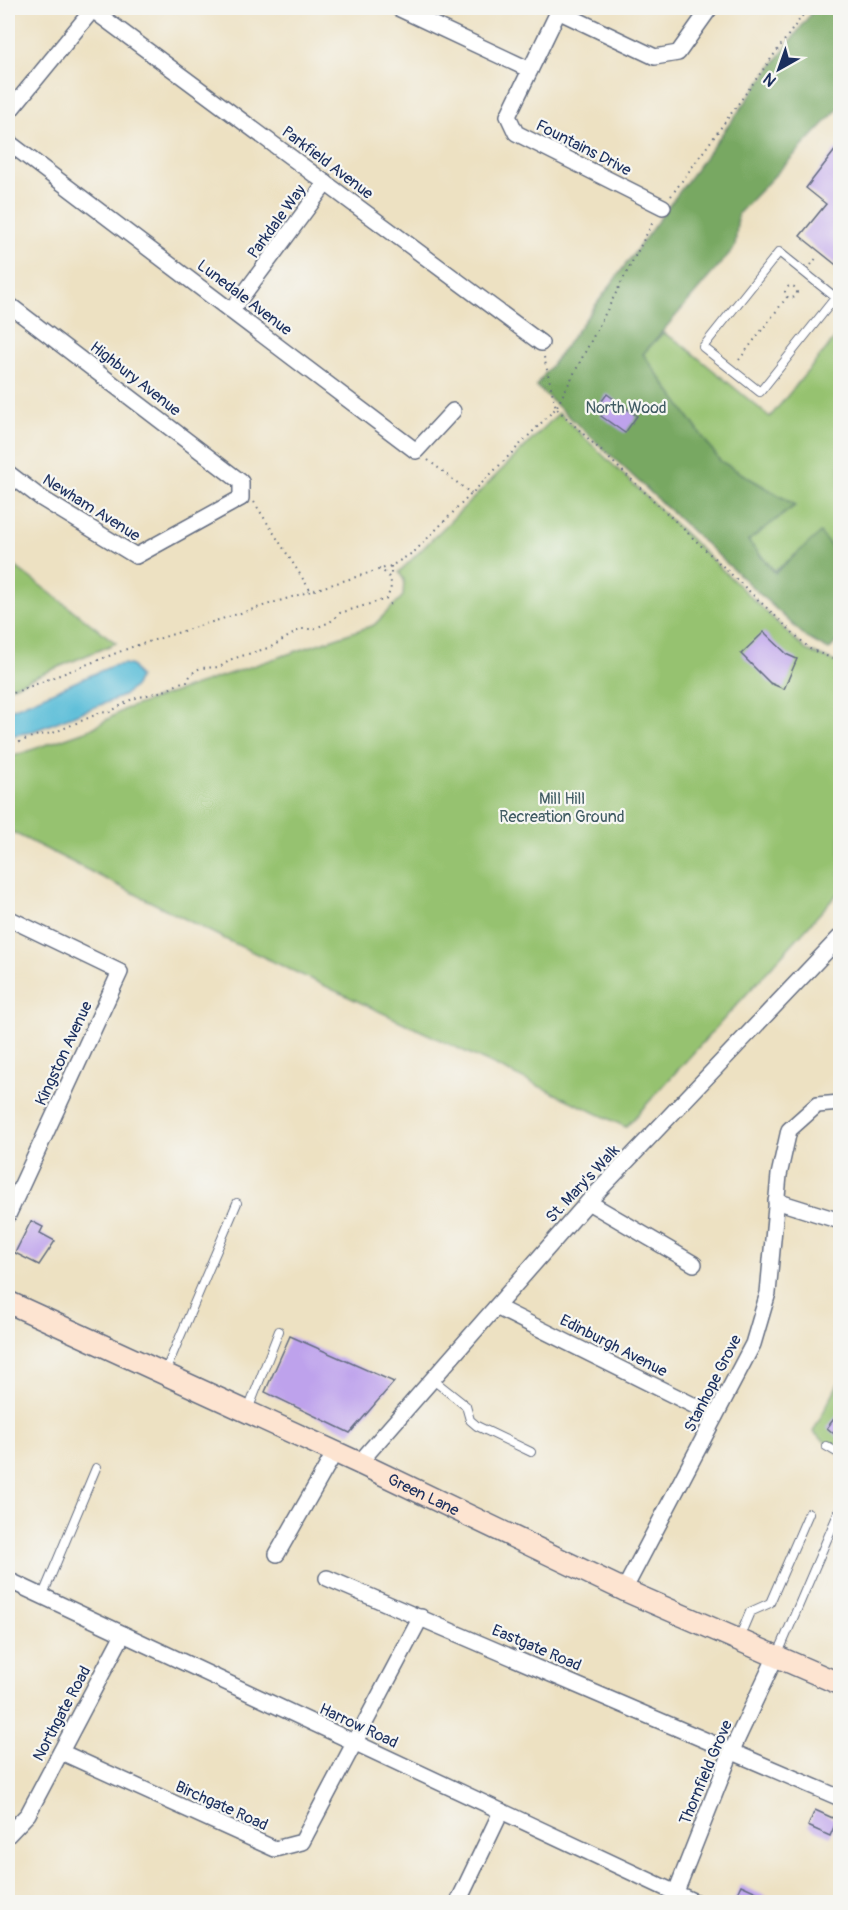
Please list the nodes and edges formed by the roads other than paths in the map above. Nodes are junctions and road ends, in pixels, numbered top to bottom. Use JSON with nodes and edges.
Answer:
{"nodes":[{"id":1,"x":92,"y":8,"type":"edge"},
{"id":2,"x":398,"y":8,"type":"edge"},
{"id":3,"x":711,"y":8,"type":"edge"},
{"id":4,"x":559,"y":9,"type":"edge"},
{"id":5,"x":530,"y":70,"type":"junction"},
{"id":6,"x":8,"y":113,"type":"edge"},
{"id":7,"x":8,"y":142,"type":"edge"},
{"id":8,"x":326,"y":183,"type":"junction"},
{"id":9,"x":663,"y":207,"type":"dead end"},
{"id":10,"x":838,"y":300,"type":"edge"},
{"id":11,"x":8,"y":304,"type":"edge"},
{"id":12,"x":232,"y":310,"type":"junction"},
{"id":13,"x":540,"y":344,"type":"road end"},
{"id":14,"x":453,"y":411,"type":"dead end"},
{"id":15,"x":8,"y":473,"type":"edge"},
{"id":16,"x":241,"y":482,"type":"joint"},
{"id":17,"x":8,"y":918,"type":"edge"},
{"id":18,"x":840,"y":937,"type":"edge"},
{"id":19,"x":840,"y":1103,"type":"edge"},
{"id":20,"x":776,"y":1201,"type":"junction"},
{"id":21,"x":588,"y":1202,"type":"junction"},
{"id":22,"x":237,"y":1203,"type":"dead end"},
{"id":23,"x":8,"y":1215,"type":"edge"},
{"id":24,"x":840,"y":1221,"type":"edge"},
{"id":25,"x":694,"y":1264,"type":"dead end"},
{"id":26,"x":8,"y":1302,"type":"edge"},
{"id":27,"x":496,"y":1306,"type":"junction"},
{"id":28,"x":279,"y":1331,"type":"dead end"},
{"id":29,"x":164,"y":1374,"type":"junction"},
{"id":30,"x":432,"y":1379,"type":"junction"},
{"id":31,"x":248,"y":1412,"type":"junction"},
{"id":32,"x":716,"y":1416,"type":"junction"},
{"id":33,"x":825,"y":1446,"type":"dead end"},
{"id":34,"x":335,"y":1452,"type":"junction"},
{"id":35,"x":531,"y":1452,"type":"dead end"},
{"id":36,"x":840,"y":1454,"type":"edge"},
{"id":37,"x":359,"y":1463,"type":"junction"},
{"id":38,"x":96,"y":1468,"type":"dead end"},
{"id":39,"x":840,"y":1509,"type":"edge"},
{"id":40,"x":809,"y":1513,"type":"dead end"},
{"id":41,"x":277,"y":1554,"type":"dead end"},
{"id":42,"x":327,"y":1578,"type":"dead end"},
{"id":43,"x":8,"y":1580,"type":"edge"},
{"id":44,"x":624,"y":1590,"type":"junction"},
{"id":45,"x":42,"y":1597,"type":"junction"},
{"id":46,"x":421,"y":1617,"type":"junction"},
{"id":47,"x":123,"y":1634,"type":"junction"},
{"id":48,"x":738,"y":1640,"type":"junction"},
{"id":49,"x":777,"y":1656,"type":"junction"},
{"id":50,"x":840,"y":1684,"type":"edge"},
{"id":51,"x":353,"y":1742,"type":"junction"},
{"id":52,"x":732,"y":1750,"type":"junction"},
{"id":53,"x":61,"y":1752,"type":"junction"},
{"id":54,"x":840,"y":1798,"type":"edge"},
{"id":55,"x":501,"y":1812,"type":"junction"},
{"id":56,"x":8,"y":1835,"type":"edge"},
{"id":57,"x":673,"y":1898,"type":"edge"},
{"id":58,"x":458,"y":1902,"type":"edge"},
{"id":59,"x":696,"y":1902,"type":"edge"}],
"edges":[{"from":1,"to":6,"type":"street"},
{"from":1,"to":8,"type":"street","name":"Parkfield Avenue"},
{"from":2,"to":5,"type":"street"},
{"from":3,"to":4,"type":"street"},
{"from":4,"to":5,"type":"street","name":"Fountains Drive"},
{"from":5,"to":9,"type":"street","name":"Fountains Drive"},
{"from":7,"to":12,"type":"street","name":"Lunedale Avenue"},
{"from":8,"to":12,"type":"street","name":"Parkdale Way"},
{"from":8,"to":13,"type":"street","name":"Parkfield Avenue"},
{"from":10,"to":10,"type":"lane"},
{"from":11,"to":16,"type":"street","name":"Highbury Avenue"},
{"from":12,"to":14,"type":"street","name":"Lunedale Avenue"},
{"from":15,"to":16,"type":"street","name":"Newham Avenue"},
{"from":17,"to":23,"type":"street","name":"Kingston Avenue"},
{"from":18,"to":21,"type":"street","name":"St. Mary's Walk"},
{"from":19,"to":20,"type":"street","name":"Stanhope Grove"},
{"from":20,"to":24,"type":"street"},
{"from":20,"to":32,"type":"street","name":"Stanhope Grove"},
{"from":21,"to":25,"type":"street"},
{"from":21,"to":27,"type":"street","name":"St. Mary's Walk"},
{"from":22,"to":29,"type":"lane"},
{"from":26,"to":29,"type":"street","name":"Green Lane"},
{"from":27,"to":30,"type":"street","name":"St. Mary's Walk"},
{"from":27,"to":32,"type":"street","name":"Edinburgh Avenue"},
{"from":28,"to":31,"type":"lane"},
{"from":29,"to":31,"type":"street","name":"Green Lane"},
{"from":30,"to":35,"type":"lane"},
{"from":30,"to":37,"type":"street","name":"St. Mary's Walk"},
{"from":31,"to":34,"type":"street","name":"Green Lane"},
{"from":32,"to":44,"type":"street","name":"Stanhope Grove"},
{"from":33,"to":36,"type":"lane"},
{"from":34,"to":37,"type":"street","name":"Green Lane"},
{"from":34,"to":41,"type":"street"},
{"from":37,"to":44,"type":"street","name":"Green Lane"},
{"from":38,"to":45,"type":"lane"},
{"from":39,"to":49,"type":"lane"},
{"from":40,"to":48,"type":"lane"},
{"from":42,"to":46,"type":"street","name":"Eastgate Road"},
{"from":43,"to":45,"type":"street","name":"Harrow Road"},
{"from":44,"to":48,"type":"street","name":"Green Lane"},
{"from":45,"to":47,"type":"street","name":"Harrow Road"},
{"from":46,"to":51,"type":"street","name":"Birchgate Road"},
{"from":46,"to":52,"type":"street","name":"Eastgate Road"},
{"from":47,"to":51,"type":"street","name":"Harrow Road"},
{"from":47,"to":53,"type":"street","name":"Northgate Road"},
{"from":48,"to":49,"type":"street","name":"Green Lane"},
{"from":49,"to":50,"type":"street","name":"Green Lane"},
{"from":49,"to":52,"type":"street","name":"Thornfield Grove"},
{"from":51,"to":53,"type":"street","name":"Birchgate Road"},
{"from":51,"to":55,"type":"street","name":"Harrow Road"},
{"from":52,"to":54,"type":"street","name":"Eastgate Road"},
{"from":52,"to":57,"type":"street","name":"Thornfield Grove"},
{"from":53,"to":56,"type":"street","name":"Northgate Road"},
{"from":55,"to":57,"type":"street","name":"Harrow Road"},
{"from":55,"to":58,"type":"street"},
{"from":57,"to":59,"type":"street","name":"Harrow Road"}]}
